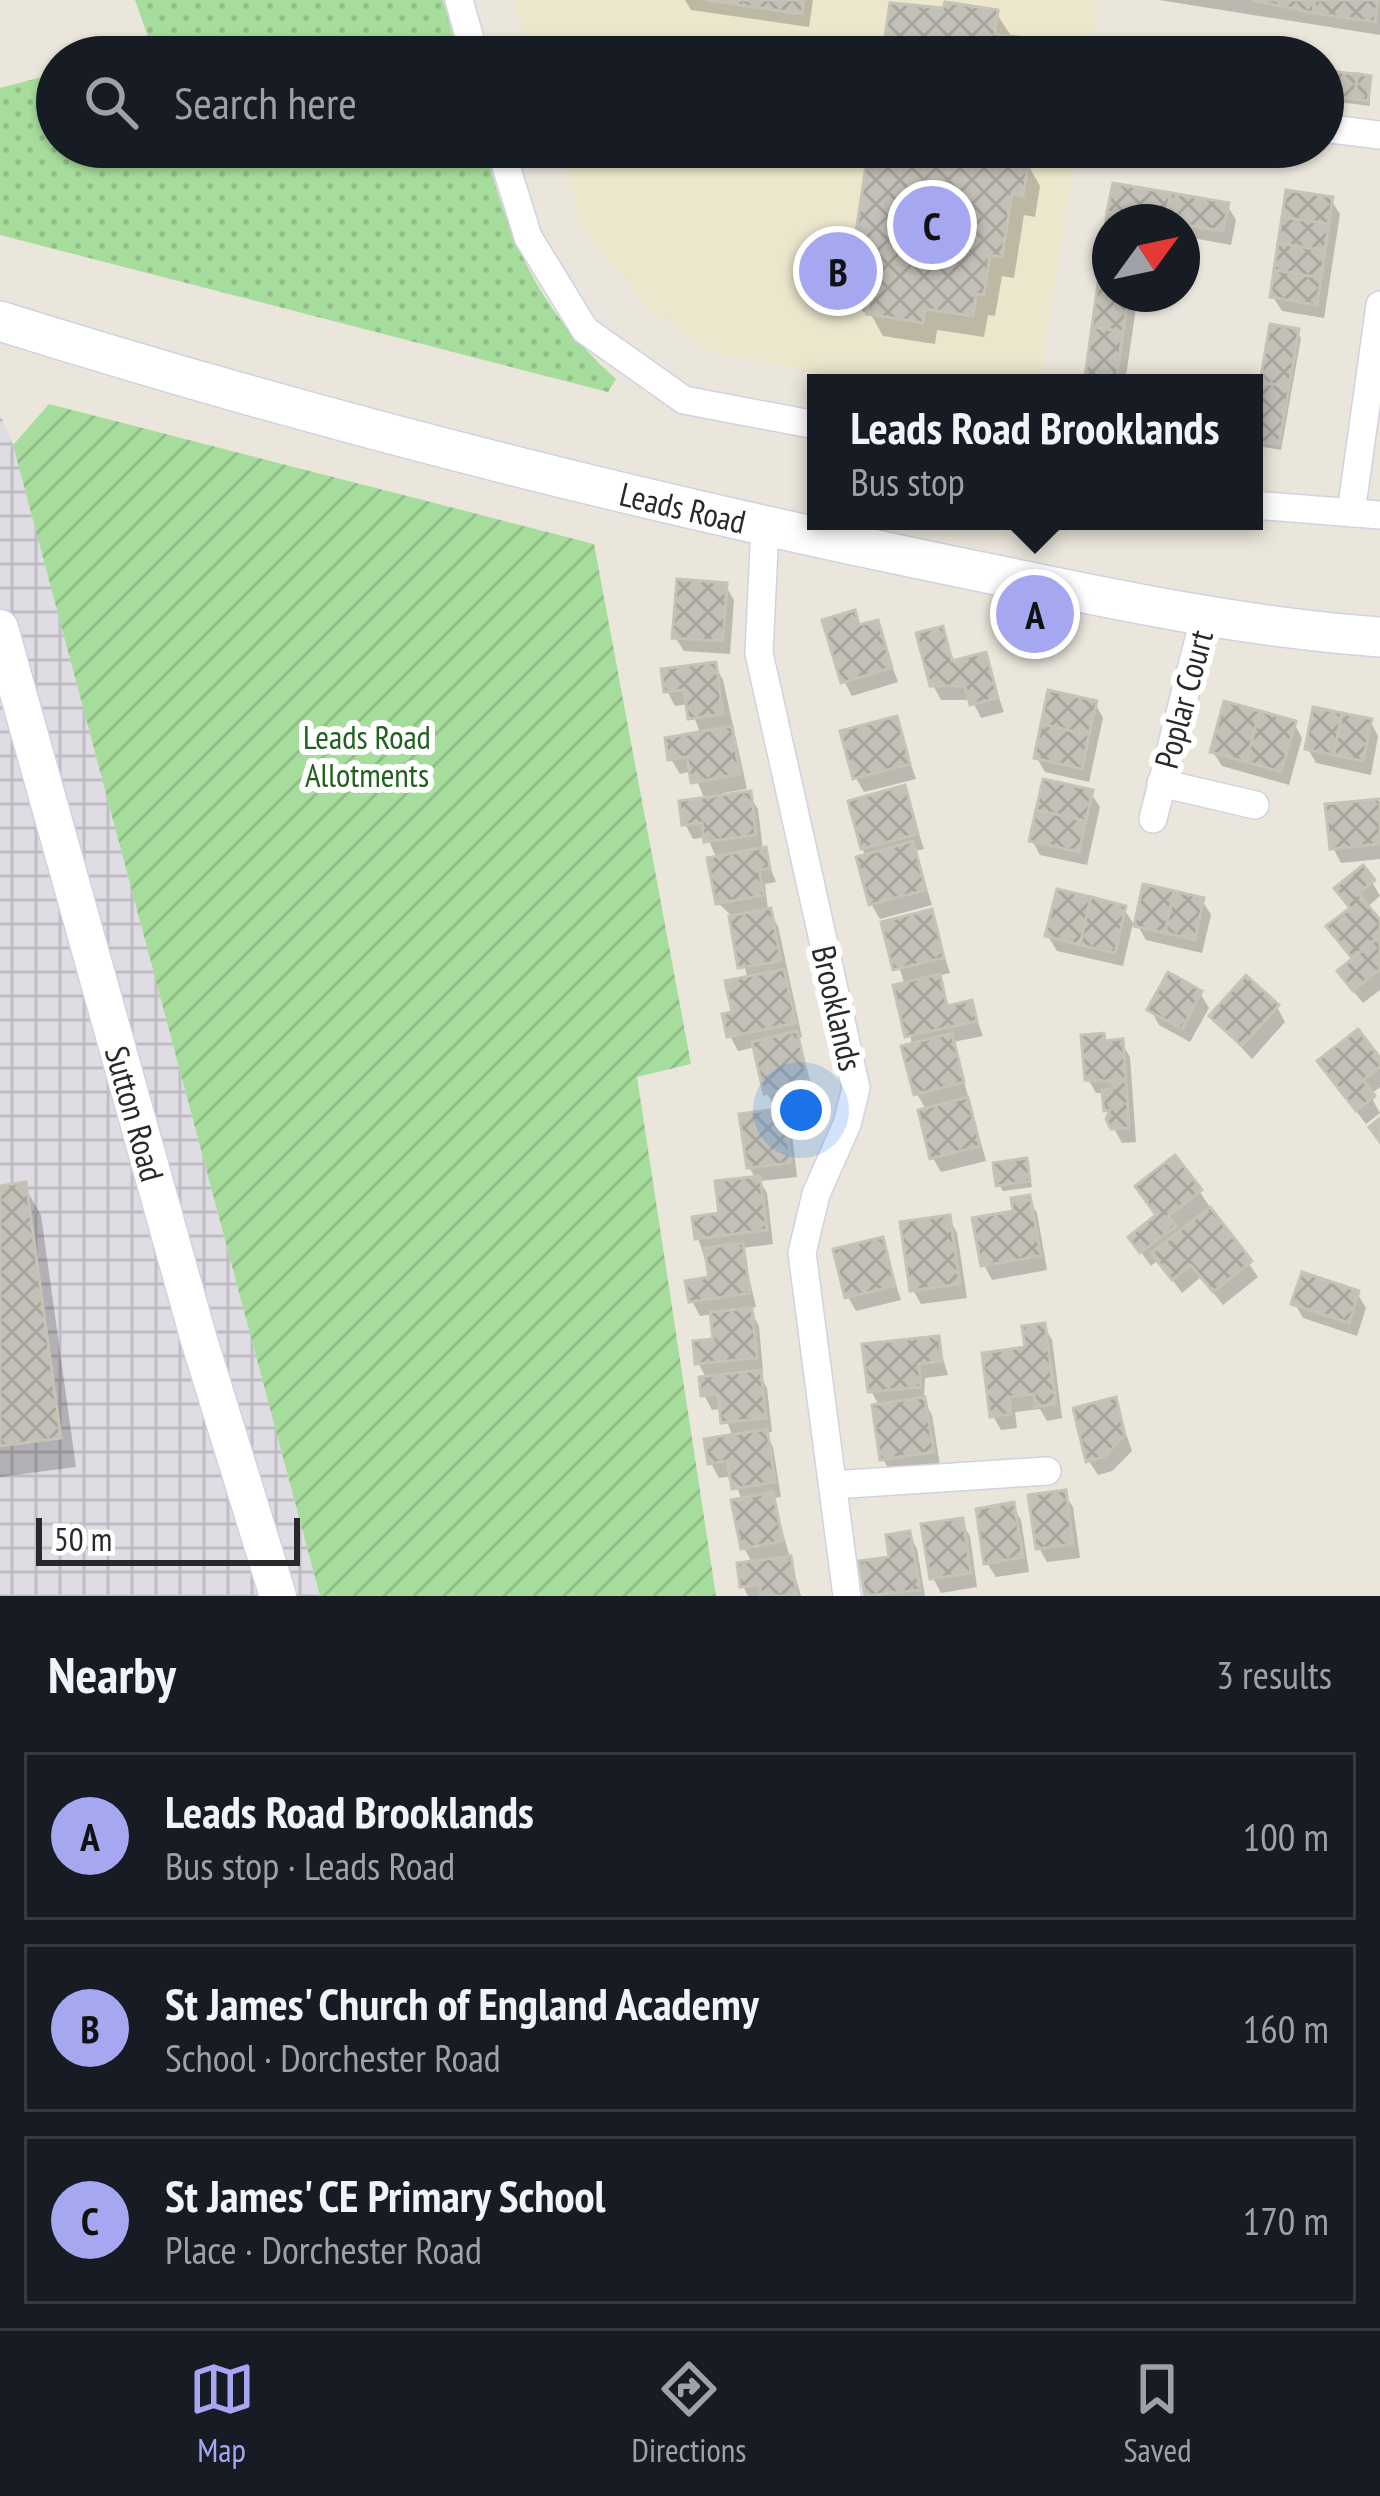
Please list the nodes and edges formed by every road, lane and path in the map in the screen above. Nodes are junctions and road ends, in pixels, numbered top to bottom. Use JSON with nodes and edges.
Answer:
{"nodes":[{"id":1,"x":459,"y":0,"type":"edge"},
{"id":2,"x":469,"y":36,"type":"edge"},
{"id":3,"x":1344,"y":131,"type":"edge"},
{"id":4,"x":1380,"y":135,"type":"edge"},
{"id":5,"x":507,"y":168,"type":"edge"},
{"id":6,"x":1380,"y":305,"type":"edge"},
{"id":7,"x":0,"y":321,"type":"edge"},
{"id":8,"x":807,"y":423,"type":"edge"},
{"id":9,"x":1263,"y":506,"type":"edge"},
{"id":10,"x":1351,"y":513,"type":"junction"},
{"id":11,"x":1380,"y":515,"type":"edge"},
{"id":12,"x":765,"y":526,"type":"junction"},
{"id":13,"x":1205,"y":615,"type":"junction"},
{"id":14,"x":0,"y":628,"type":"edge"},
{"id":15,"x":1380,"y":637,"type":"edge"},
{"id":16,"x":1161,"y":783,"type":"junction"},
{"id":17,"x":1255,"y":805,"type":"dead end"},
{"id":18,"x":1153,"y":819,"type":"dead end"},
{"id":19,"x":1046,"y":1471,"type":"dead end"},
{"id":20,"x":832,"y":1485,"type":"junction"},
{"id":21,"x":278,"y":1596,"type":"edge"},
{"id":22,"x":847,"y":1596,"type":"edge"}],
"edges":[{"from":1,"to":2,"type":"street"},
{"from":3,"to":4,"type":"street"},
{"from":5,"to":8,"type":"street"},
{"from":6,"to":10,"type":"street"},
{"from":7,"to":12,"type":"main road","name":"Leads Road"},
{"from":9,"to":10,"type":"street"},
{"from":10,"to":11,"type":"street"},
{"from":12,"to":13,"type":"main road","name":"Leads Road"},
{"from":12,"to":20,"type":"street","name":"Brooklands"},
{"from":13,"to":15,"type":"main road","name":"Leads Road"},
{"from":13,"to":16,"type":"street","name":"Poplar Court"},
{"from":14,"to":21,"type":"street","name":"Sutton Road"},
{"from":16,"to":17,"type":"street","name":"Poplar Court"},
{"from":16,"to":18,"type":"street","name":"Poplar Court"},
{"from":19,"to":20,"type":"street"},
{"from":20,"to":22,"type":"street","name":"Brooklands"}]}
